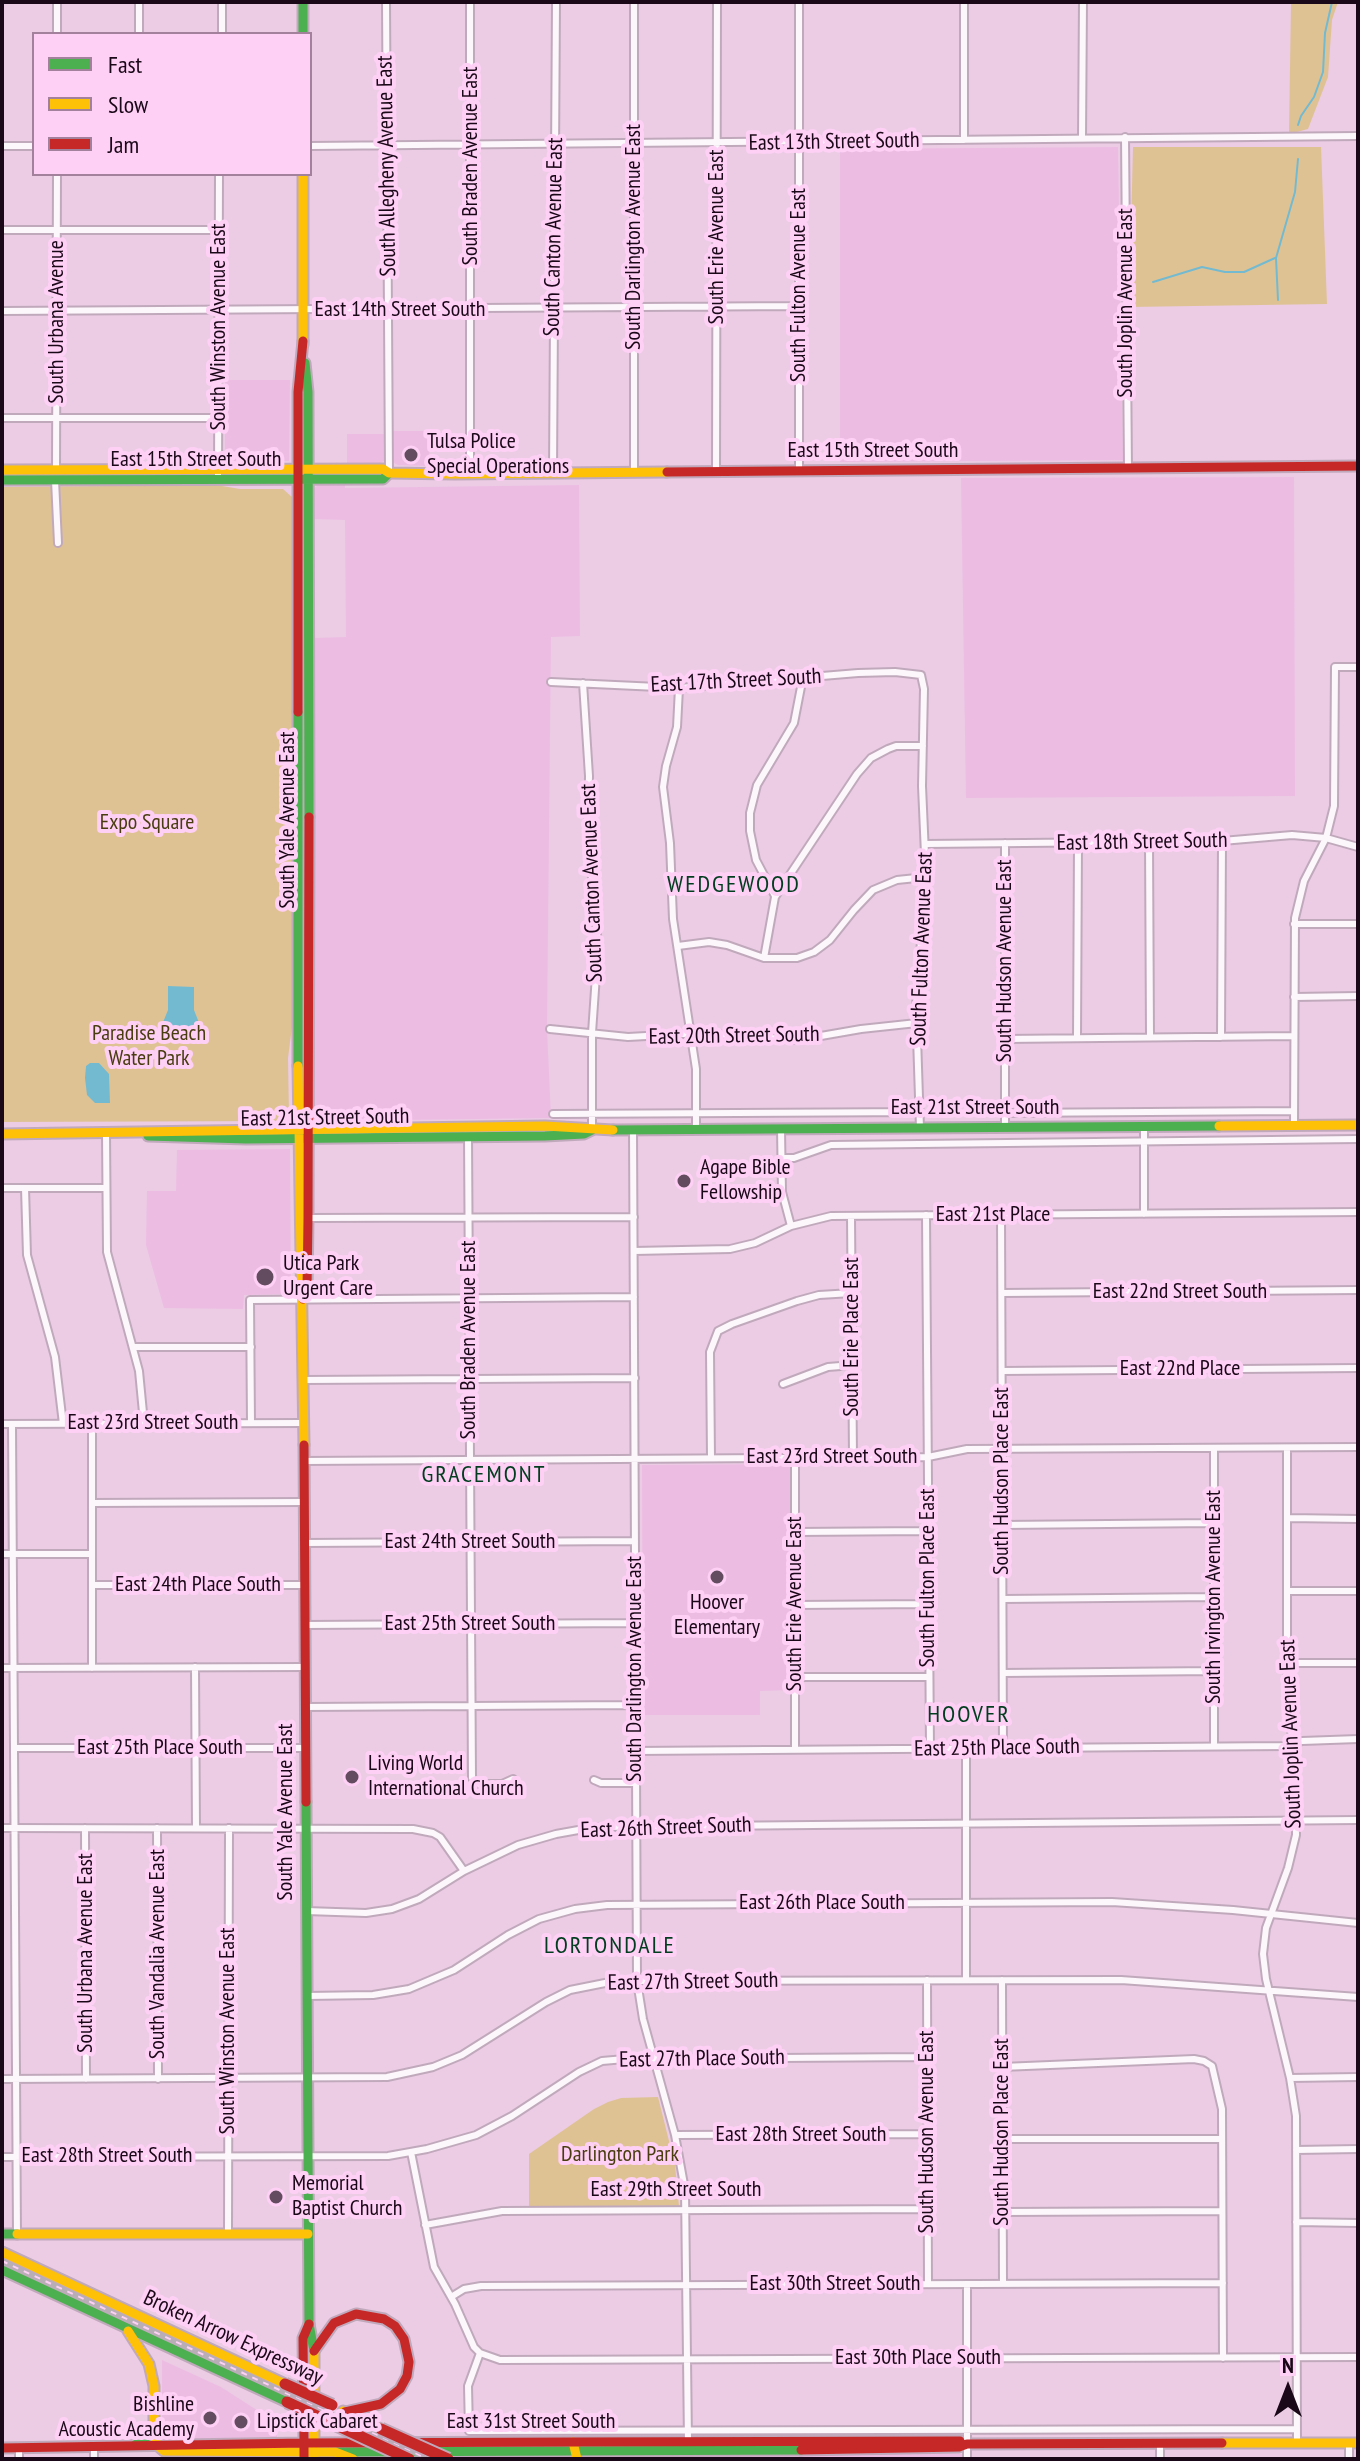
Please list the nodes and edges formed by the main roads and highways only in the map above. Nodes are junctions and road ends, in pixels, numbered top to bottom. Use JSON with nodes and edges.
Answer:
{"nodes":[{"id":1,"x":303,"y":2,"type":"edge"},
{"id":2,"x":303,"y":32,"type":"edge"},
{"id":3,"x":303,"y":176,"type":"edge"},
{"id":4,"x":1358,"y":466,"type":"edge"},
{"id":5,"x":2,"y":470,"type":"edge"},
{"id":6,"x":56,"y":475,"type":"junction"},
{"id":7,"x":303,"y":475,"type":"junction"},
{"id":8,"x":2,"y":480,"type":"edge"},
{"id":9,"x":1358,"y":1125,"type":"edge"},
{"id":10,"x":303,"y":1133,"type":"junction"},
{"id":11,"x":2,"y":1134,"type":"edge"},
{"id":12,"x":303,"y":1299,"type":"junction"},
{"id":13,"x":2,"y":2234,"type":"edge"},
{"id":14,"x":308,"y":2234,"type":"junction"},
{"id":15,"x":2,"y":2252,"type":"edge"},
{"id":16,"x":2,"y":2270,"type":"edge"},
{"id":17,"x":309,"y":2324,"type":"junction"},
{"id":18,"x":126,"y":2328,"type":"junction"},
{"id":19,"x":314,"y":2351,"type":"junction"},
{"id":20,"x":345,"y":2412,"type":"junction"},
{"id":21,"x":154,"y":2427,"type":"junction"},
{"id":22,"x":1353,"y":2443,"type":"edge"},
{"id":23,"x":135,"y":2445,"type":"junction"},
{"id":24,"x":2,"y":2448,"type":"edge"},
{"id":25,"x":161,"y":2448,"type":"junction"},
{"id":26,"x":575,"y":2450,"type":"edge"},
{"id":27,"x":309,"y":2451,"type":"edge"},
{"id":28,"x":335,"y":2452,"type":"junction"},
{"id":29,"x":94,"y":2453,"type":"edge"},
{"id":30,"x":19,"y":2454,"type":"edge"},
{"id":31,"x":218,"y":2455,"type":"edge"},
{"id":32,"x":353,"y":2459,"type":"edge"},
{"id":33,"x":409,"y":2459,"type":"edge"},
{"id":34,"x":448,"y":2459,"type":"edge"}],
"edges":[{"from":1,"to":2,"type":"main road"},
{"from":3,"to":7,"type":"main road","name":"South Yale Avenue East"},
{"from":4,"to":7,"type":"main road","name":"East 15th Street South"},
{"from":5,"to":6,"type":"main road","name":"East 15th Street South"},
{"from":6,"to":7,"type":"main road","name":"East 15th Street South"},
{"from":6,"to":8,"type":"main road","name":"East 15th Street South"},
{"from":7,"to":10,"type":"main road","name":"South Yale Avenue East"},
{"from":9,"to":10,"type":"main road","name":"East 21st Street South"},
{"from":10,"to":11,"type":"main road","name":"East 21st Street South"},
{"from":10,"to":12,"type":"main road","name":"South Yale Avenue East"},
{"from":10,"to":12,"type":"main road","name":"South Yale Avenue East"},
{"from":12,"to":14,"type":"main road","name":"South Yale Avenue East"},
{"from":13,"to":14,"type":"main road"},
{"from":14,"to":17,"type":"main road","name":"South Yale Avenue East"},
{"from":15,"to":20,"type":"main road","name":"Broken Arrow Expressway","bridge":true},
{"from":16,"to":18,"type":"main road","name":"Broken Arrow Expressway"},
{"from":17,"to":19,"type":"main road","name":"South Yale Avenue East"},
{"from":17,"to":27,"type":"main road","name":"South Yale Avenue East"},
{"from":18,"to":21,"type":"main road"},
{"from":18,"to":33,"type":"main road","name":"Broken Arrow Expressway","bridge":true},
{"from":19,"to":20,"type":"main road"},
{"from":19,"to":27,"type":"main road","name":"South Yale Avenue East"},
{"from":20,"to":34,"type":"main road","name":"Broken Arrow Expressway","bridge":true},
{"from":21,"to":23,"type":"main road"},
{"from":21,"to":25,"type":"main road"},
{"from":22,"to":26,"type":"main road","name":"East 31st Street South"},
{"from":23,"to":25,"type":"main road","name":"East 31st Street South"},
{"from":23,"to":29,"type":"main road","name":"East 31st Street South"},
{"from":24,"to":30,"type":"main road","name":"East 31st Street South"},
{"from":25,"to":27,"type":"main road","name":"East 31st Street South"},
{"from":25,"to":29,"type":"main road","name":"East 31st Street South"},
{"from":25,"to":31,"type":"main road","name":"East 31st Street South"},
{"from":26,"to":27,"type":"main road","name":"East 31st Street South"},
{"from":26,"to":28,"type":"main road","name":"East 31st Street South"},
{"from":27,"to":28,"type":"main road","name":"East 31st Street South"},
{"from":27,"to":31,"type":"main road","name":"East 31st Street South"},
{"from":28,"to":32,"type":"main road"},
{"from":29,"to":30,"type":"main road","name":"East 31st Street South"}]}
